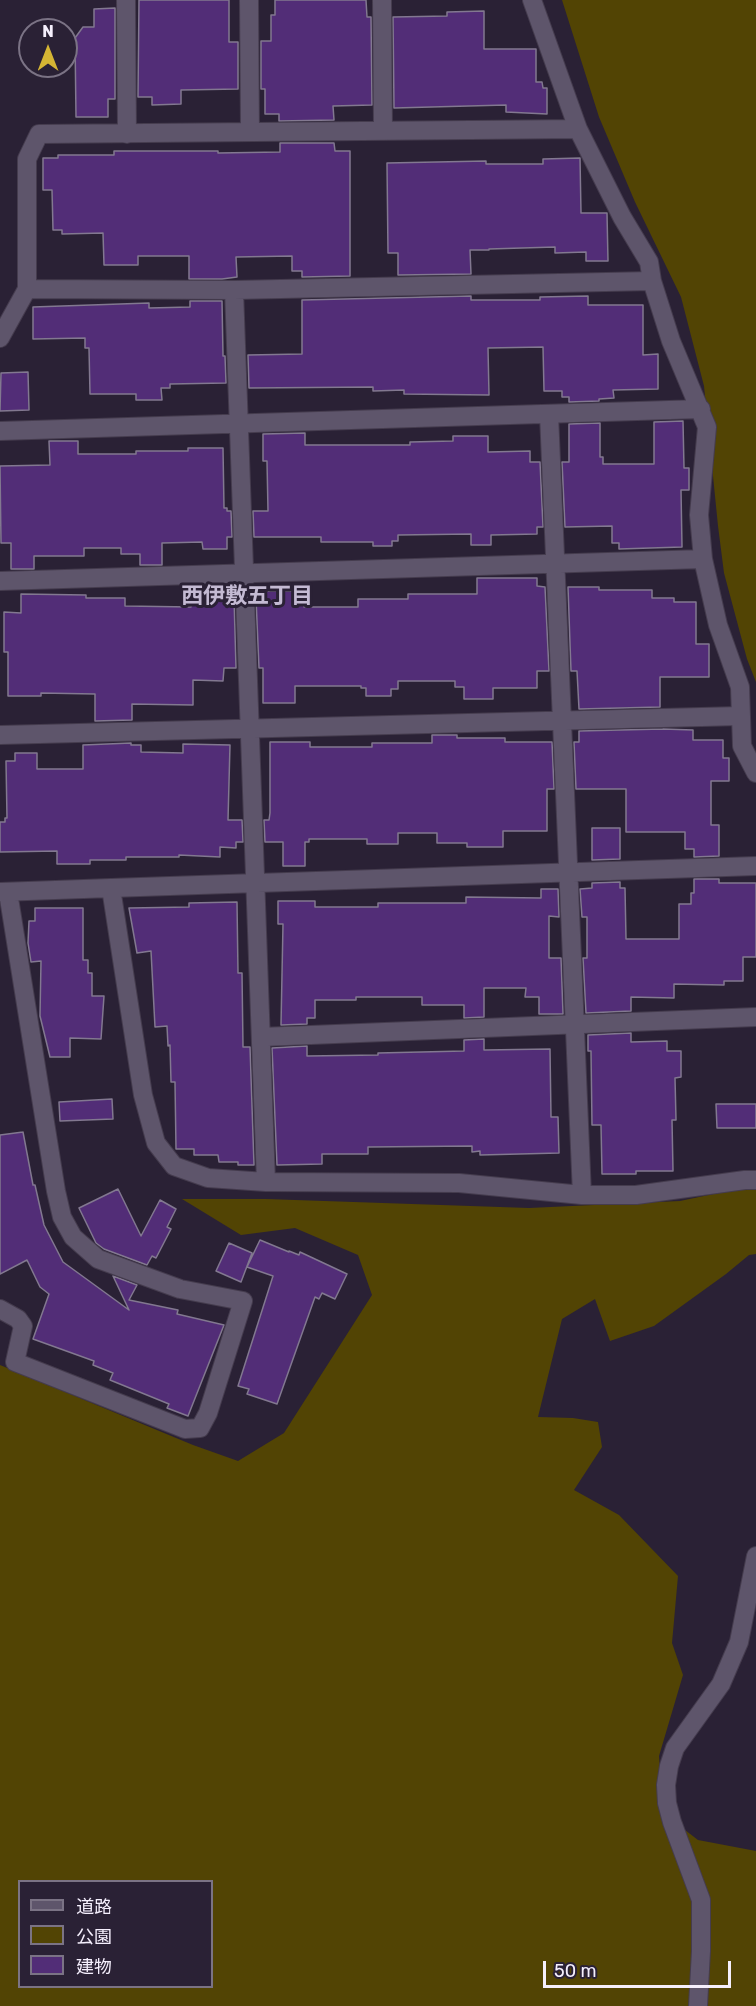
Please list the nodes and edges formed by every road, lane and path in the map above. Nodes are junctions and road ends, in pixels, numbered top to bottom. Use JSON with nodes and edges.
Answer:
{"nodes":[{"id":1,"x":126,"y":0,"type":"edge"},
{"id":2,"x":249,"y":0,"type":"edge"},
{"id":3,"x":382,"y":0,"type":"edge"},
{"id":4,"x":532,"y":0,"type":"edge"},
{"id":5,"x":578,"y":129,"type":"junction"},
{"id":6,"x":383,"y":131,"type":"junction"},
{"id":7,"x":250,"y":132,"type":"junction"},
{"id":8,"x":127,"y":134,"type":"junction"},
{"id":9,"x":652,"y":281,"type":"junction"},
{"id":10,"x":27,"y":289,"type":"junction"},
{"id":11,"x":234,"y":290,"type":"junction"},
{"id":12,"x":0,"y":338,"type":"edge"},
{"id":13,"x":700,"y":409,"type":"junction"},
{"id":14,"x":549,"y":414,"type":"junction"},
{"id":15,"x":239,"y":424,"type":"junction"},
{"id":16,"x":0,"y":431,"type":"edge"},
{"id":17,"x":703,"y":559,"type":"junction"},
{"id":18,"x":556,"y":563,"type":"junction"},
{"id":19,"x":245,"y":574,"type":"junction"},
{"id":20,"x":0,"y":582,"type":"edge"},
{"id":21,"x":740,"y":716,"type":"junction"},
{"id":22,"x":562,"y":721,"type":"junction"},
{"id":23,"x":250,"y":728,"type":"junction"},
{"id":24,"x":0,"y":735,"type":"edge"},
{"id":25,"x":756,"y":773,"type":"edge"},
{"id":26,"x":756,"y":866,"type":"edge"},
{"id":27,"x":568,"y":872,"type":"junction"},
{"id":28,"x":256,"y":883,"type":"junction"},
{"id":29,"x":111,"y":888,"type":"junction"},
{"id":30,"x":4,"y":892,"type":"edge"},
{"id":31,"x":756,"y":1017,"type":"edge"},
{"id":32,"x":575,"y":1024,"type":"junction"},
{"id":33,"x":261,"y":1037,"type":"junction"},
{"id":34,"x":756,"y":1180,"type":"edge"},
{"id":35,"x":266,"y":1182,"type":"junction"},
{"id":36,"x":582,"y":1195,"type":"junction"},
{"id":37,"x":0,"y":1309,"type":"edge"},
{"id":38,"x":756,"y":1556,"type":"edge"},
{"id":39,"x":698,"y":2006,"type":"edge"}],
"edges":[{"from":1,"to":8,"type":"street"},
{"from":2,"to":7,"type":"street"},
{"from":3,"to":6,"type":"street"},
{"from":4,"to":5,"type":"street"},
{"from":5,"to":6,"type":"street"},
{"from":5,"to":9,"type":"street"},
{"from":6,"to":7,"type":"street"},
{"from":7,"to":8,"type":"street"},
{"from":8,"to":10,"type":"street"},
{"from":9,"to":11,"type":"street"},
{"from":9,"to":13,"type":"street"},
{"from":10,"to":11,"type":"street"},
{"from":10,"to":12,"type":"street"},
{"from":11,"to":15,"type":"street"},
{"from":13,"to":14,"type":"street"},
{"from":13,"to":17,"type":"street"},
{"from":14,"to":15,"type":"street"},
{"from":14,"to":18,"type":"street"},
{"from":15,"to":16,"type":"street"},
{"from":15,"to":19,"type":"street"},
{"from":17,"to":18,"type":"street"},
{"from":17,"to":21,"type":"street"},
{"from":18,"to":19,"type":"street"},
{"from":18,"to":22,"type":"street"},
{"from":19,"to":20,"type":"street"},
{"from":19,"to":23,"type":"street"},
{"from":21,"to":22,"type":"street"},
{"from":21,"to":25,"type":"street"},
{"from":22,"to":23,"type":"street"},
{"from":22,"to":27,"type":"street"},
{"from":23,"to":24,"type":"street"},
{"from":23,"to":28,"type":"street"},
{"from":26,"to":27,"type":"street"},
{"from":27,"to":28,"type":"street"},
{"from":27,"to":32,"type":"street"},
{"from":28,"to":29,"type":"street"},
{"from":28,"to":33,"type":"street"},
{"from":29,"to":30,"type":"street"},
{"from":29,"to":35,"type":"street"},
{"from":30,"to":37,"type":"street"},
{"from":31,"to":32,"type":"street"},
{"from":32,"to":33,"type":"street"},
{"from":32,"to":36,"type":"street"},
{"from":33,"to":35,"type":"street"},
{"from":34,"to":36,"type":"street"},
{"from":35,"to":36,"type":"street"},
{"from":38,"to":39,"type":"street"}]}
